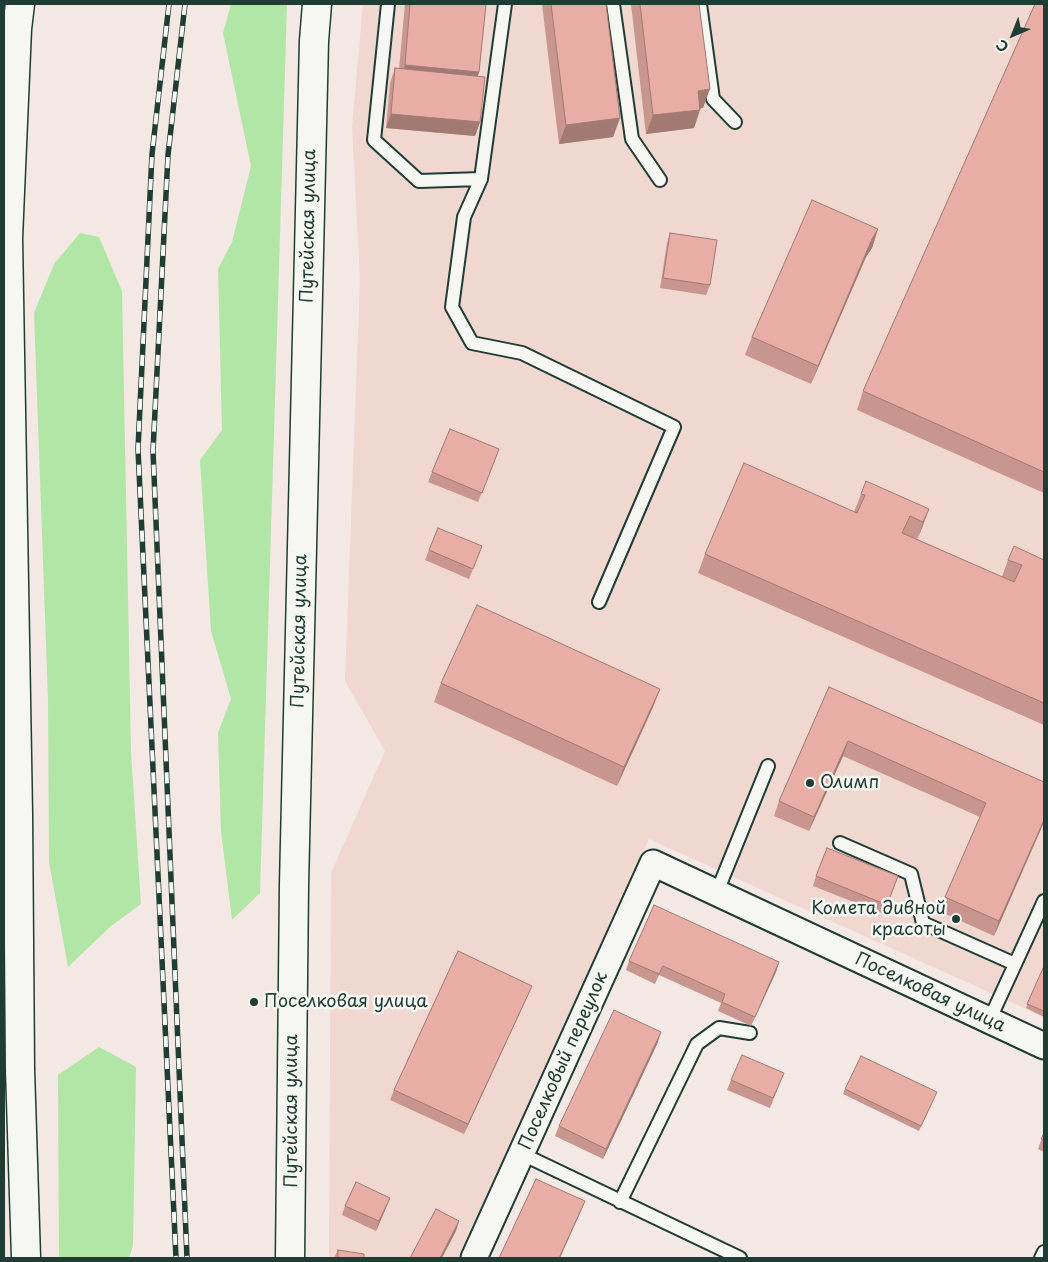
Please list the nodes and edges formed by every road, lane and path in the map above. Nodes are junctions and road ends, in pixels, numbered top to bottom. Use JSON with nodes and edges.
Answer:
{"nodes":[{"id":1,"x":20,"y":4,"type":"edge"},
{"id":2,"x":317,"y":4,"type":"edge"},
{"id":3,"x":388,"y":4,"type":"edge"},
{"id":4,"x":504,"y":4,"type":"edge"},
{"id":5,"x":613,"y":4,"type":"edge"},
{"id":6,"x":700,"y":4,"type":"edge"},
{"id":7,"x":735,"y":122,"type":"dead end"},
{"id":8,"x":481,"y":179,"type":"junction"},
{"id":9,"x":660,"y":180,"type":"dead end"},
{"id":10,"x":599,"y":602,"type":"dead end"},
{"id":11,"x":768,"y":766,"type":"dead end"},
{"id":12,"x":11,"y":815,"type":"edge"},
{"id":13,"x":840,"y":843,"type":"dead end"},
{"id":14,"x":653,"y":863,"type":"joint"},
{"id":15,"x":717,"y":892,"type":"junction"},
{"id":16,"x":1044,"y":901,"type":"edge"},
{"id":17,"x":1015,"y":964,"type":"junction"},
{"id":18,"x":990,"y":1021,"type":"junction"},
{"id":19,"x":750,"y":1033,"type":"dead end"},
{"id":20,"x":1044,"y":1046,"type":"edge"},
{"id":21,"x":522,"y":1154,"type":"junction"},
{"id":22,"x":620,"y":1202,"type":"junction"},
{"id":23,"x":1044,"y":1252,"type":"edge"},
{"id":24,"x":26,"y":1258,"type":"edge"},
{"id":25,"x":290,"y":1258,"type":"edge"},
{"id":26,"x":474,"y":1258,"type":"edge"},
{"id":27,"x":740,"y":1258,"type":"edge"},
{"id":28,"x":1041,"y":1258,"type":"edge"}],
"edges":[{"from":1,"to":12,"type":"main road"},
{"from":2,"to":25,"type":"main road","name":"Путейская улица"},
{"from":3,"to":8,"type":"lane"},
{"from":4,"to":8,"type":"lane"},
{"from":5,"to":9,"type":"lane"},
{"from":6,"to":7,"type":"lane"},
{"from":8,"to":10,"type":"lane"},
{"from":11,"to":15,"type":"lane"},
{"from":12,"to":24,"type":"main road"},
{"from":13,"to":17,"type":"lane"},
{"from":14,"to":15,"type":"street","name":"Поселковая улица"},
{"from":14,"to":21,"type":"street","name":"Поселковый переулок"},
{"from":15,"to":18,"type":"street","name":"Поселковая улица"},
{"from":16,"to":17,"type":"lane"},
{"from":17,"to":18,"type":"lane"},
{"from":18,"to":20,"type":"street","name":"Поселковая улица"},
{"from":19,"to":22,"type":"lane"},
{"from":21,"to":22,"type":"lane"},
{"from":21,"to":26,"type":"street","name":"Поселковый переулок"},
{"from":22,"to":27,"type":"lane"},
{"from":23,"to":28,"type":"lane"}]}
